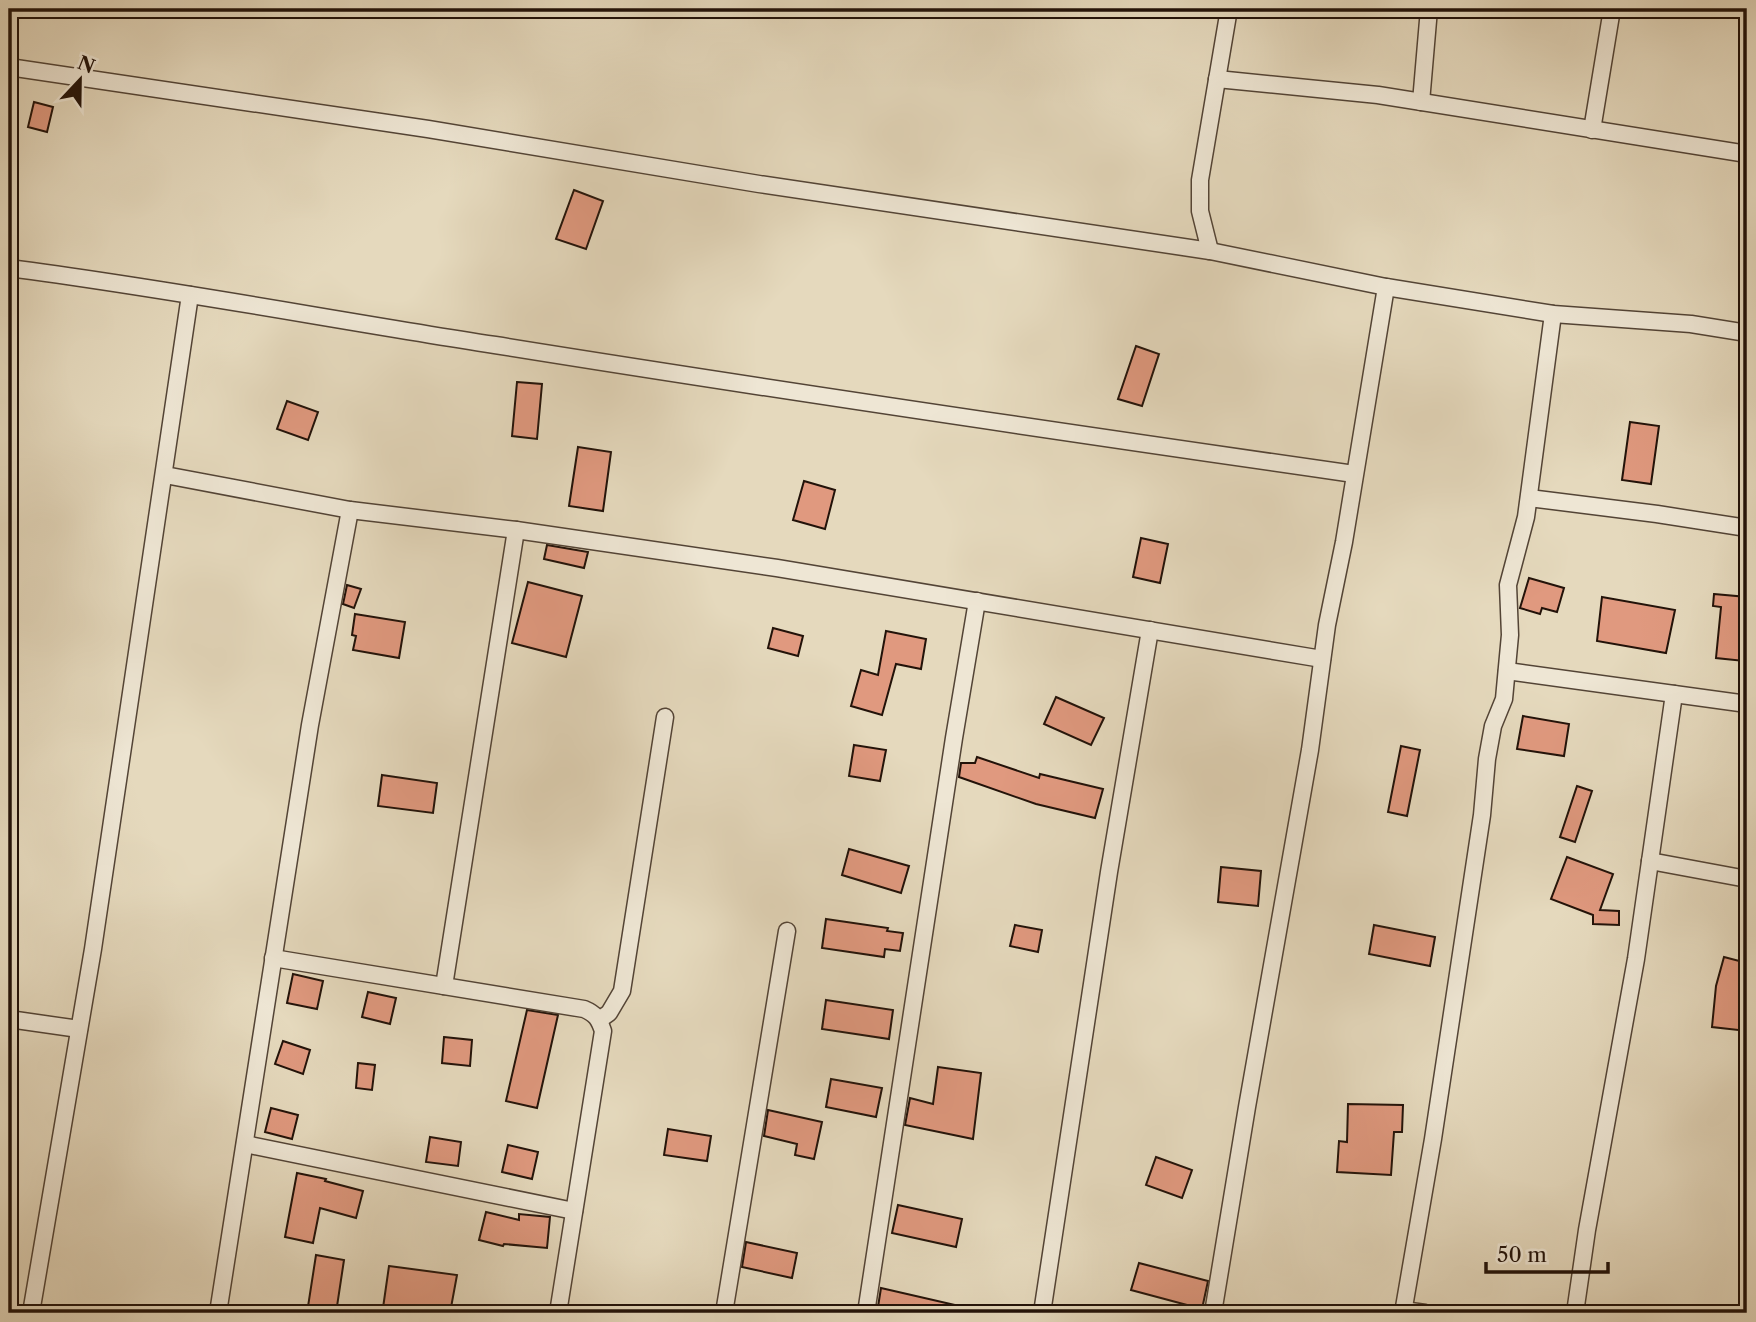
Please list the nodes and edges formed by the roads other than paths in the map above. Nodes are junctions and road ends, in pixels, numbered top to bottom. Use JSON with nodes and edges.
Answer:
{"nodes":[{"id":1,"x":1229,"y":9,"type":"edge"},
{"id":2,"x":1429,"y":9,"type":"edge"},
{"id":3,"x":1612,"y":9,"type":"edge"},
{"id":4,"x":9,"y":66,"type":"edge"},
{"id":5,"x":1217,"y":79,"type":"junction"},
{"id":6,"x":1420,"y":102,"type":"junction"},
{"id":7,"x":1592,"y":130,"type":"junction"},
{"id":8,"x":1747,"y":153,"type":"edge"},
{"id":9,"x":1210,"y":251,"type":"junction"},
{"id":10,"x":9,"y":268,"type":"edge"},
{"id":11,"x":1387,"y":287,"type":"junction"},
{"id":12,"x":190,"y":295,"type":"junction"},
{"id":13,"x":1553,"y":314,"type":"junction"},
{"id":14,"x":1747,"y":334,"type":"edge"},
{"id":15,"x":1354,"y":474,"type":"junction"},
{"id":16,"x":164,"y":475,"type":"junction"},
{"id":17,"x":1529,"y":498,"type":"junction"},
{"id":18,"x":350,"y":510,"type":"junction"},
{"id":19,"x":1747,"y":528,"type":"edge"},
{"id":20,"x":516,"y":530,"type":"junction"},
{"id":21,"x":977,"y":601,"type":"junction"},
{"id":22,"x":1150,"y":630,"type":"junction"},
{"id":23,"x":1322,"y":659,"type":"junction"},
{"id":24,"x":1507,"y":671,"type":"junction"},
{"id":25,"x":1674,"y":694,"type":"junction"},
{"id":26,"x":1747,"y":704,"type":"edge"},
{"id":27,"x":665,"y":717,"type":"dead end"},
{"id":28,"x":1650,"y":862,"type":"junction"},
{"id":29,"x":1747,"y":879,"type":"edge"},
{"id":30,"x":787,"y":931,"type":"dead end"},
{"id":31,"x":274,"y":958,"type":"junction"},
{"id":32,"x":444,"y":986,"type":"junction"},
{"id":33,"x":9,"y":1019,"type":"edge"},
{"id":34,"x":599,"y":1020,"type":"junction"},
{"id":35,"x":79,"y":1029,"type":"junction"},
{"id":36,"x":245,"y":1144,"type":"junction"},
{"id":37,"x":574,"y":1211,"type":"junction"},
{"id":38,"x":1747,"y":1307,"type":"edge"},
{"id":39,"x":1403,"y":1311,"type":"edge"},
{"id":40,"x":31,"y":1313,"type":"edge"},
{"id":41,"x":218,"y":1313,"type":"edge"},
{"id":42,"x":558,"y":1313,"type":"edge"},
{"id":43,"x":724,"y":1313,"type":"edge"},
{"id":44,"x":866,"y":1313,"type":"edge"},
{"id":45,"x":1042,"y":1313,"type":"edge"},
{"id":46,"x":1213,"y":1313,"type":"edge"},
{"id":47,"x":1425,"y":1313,"type":"edge"},
{"id":48,"x":1575,"y":1313,"type":"edge"},
{"id":49,"x":1746,"y":1313,"type":"edge"}],
"edges":[{"from":1,"to":5,"type":"street"},
{"from":2,"to":6,"type":"street"},
{"from":3,"to":7,"type":"street"},
{"from":4,"to":9,"type":"street"},
{"from":5,"to":6,"type":"street"},
{"from":5,"to":9,"type":"street"},
{"from":6,"to":7,"type":"street"},
{"from":7,"to":8,"type":"street"},
{"from":9,"to":11,"type":"street"},
{"from":10,"to":12,"type":"street"},
{"from":11,"to":13,"type":"street"},
{"from":11,"to":15,"type":"street"},
{"from":12,"to":15,"type":"street"},
{"from":12,"to":16,"type":"street"},
{"from":13,"to":14,"type":"street"},
{"from":13,"to":17,"type":"street"},
{"from":15,"to":23,"type":"street"},
{"from":16,"to":18,"type":"street"},
{"from":16,"to":35,"type":"street"},
{"from":17,"to":19,"type":"street"},
{"from":17,"to":24,"type":"street"},
{"from":18,"to":20,"type":"street"},
{"from":18,"to":31,"type":"street"},
{"from":20,"to":21,"type":"street"},
{"from":20,"to":32,"type":"street"},
{"from":21,"to":22,"type":"street"},
{"from":21,"to":44,"type":"street"},
{"from":22,"to":23,"type":"street"},
{"from":22,"to":45,"type":"street"},
{"from":23,"to":46,"type":"street"},
{"from":24,"to":25,"type":"street"},
{"from":24,"to":39,"type":"street"},
{"from":25,"to":26,"type":"street"},
{"from":25,"to":28,"type":"street"},
{"from":27,"to":34,"type":"street"},
{"from":28,"to":29,"type":"street"},
{"from":28,"to":48,"type":"street"},
{"from":30,"to":43,"type":"street"},
{"from":31,"to":32,"type":"street"},
{"from":31,"to":36,"type":"street"},
{"from":32,"to":34,"type":"street"},
{"from":33,"to":35,"type":"street"},
{"from":34,"to":37,"type":"street"},
{"from":35,"to":40,"type":"street"},
{"from":36,"to":37,"type":"street"},
{"from":36,"to":41,"type":"street"},
{"from":37,"to":42,"type":"street"},
{"from":38,"to":49,"type":"street"},
{"from":39,"to":47,"type":"street"}]}
